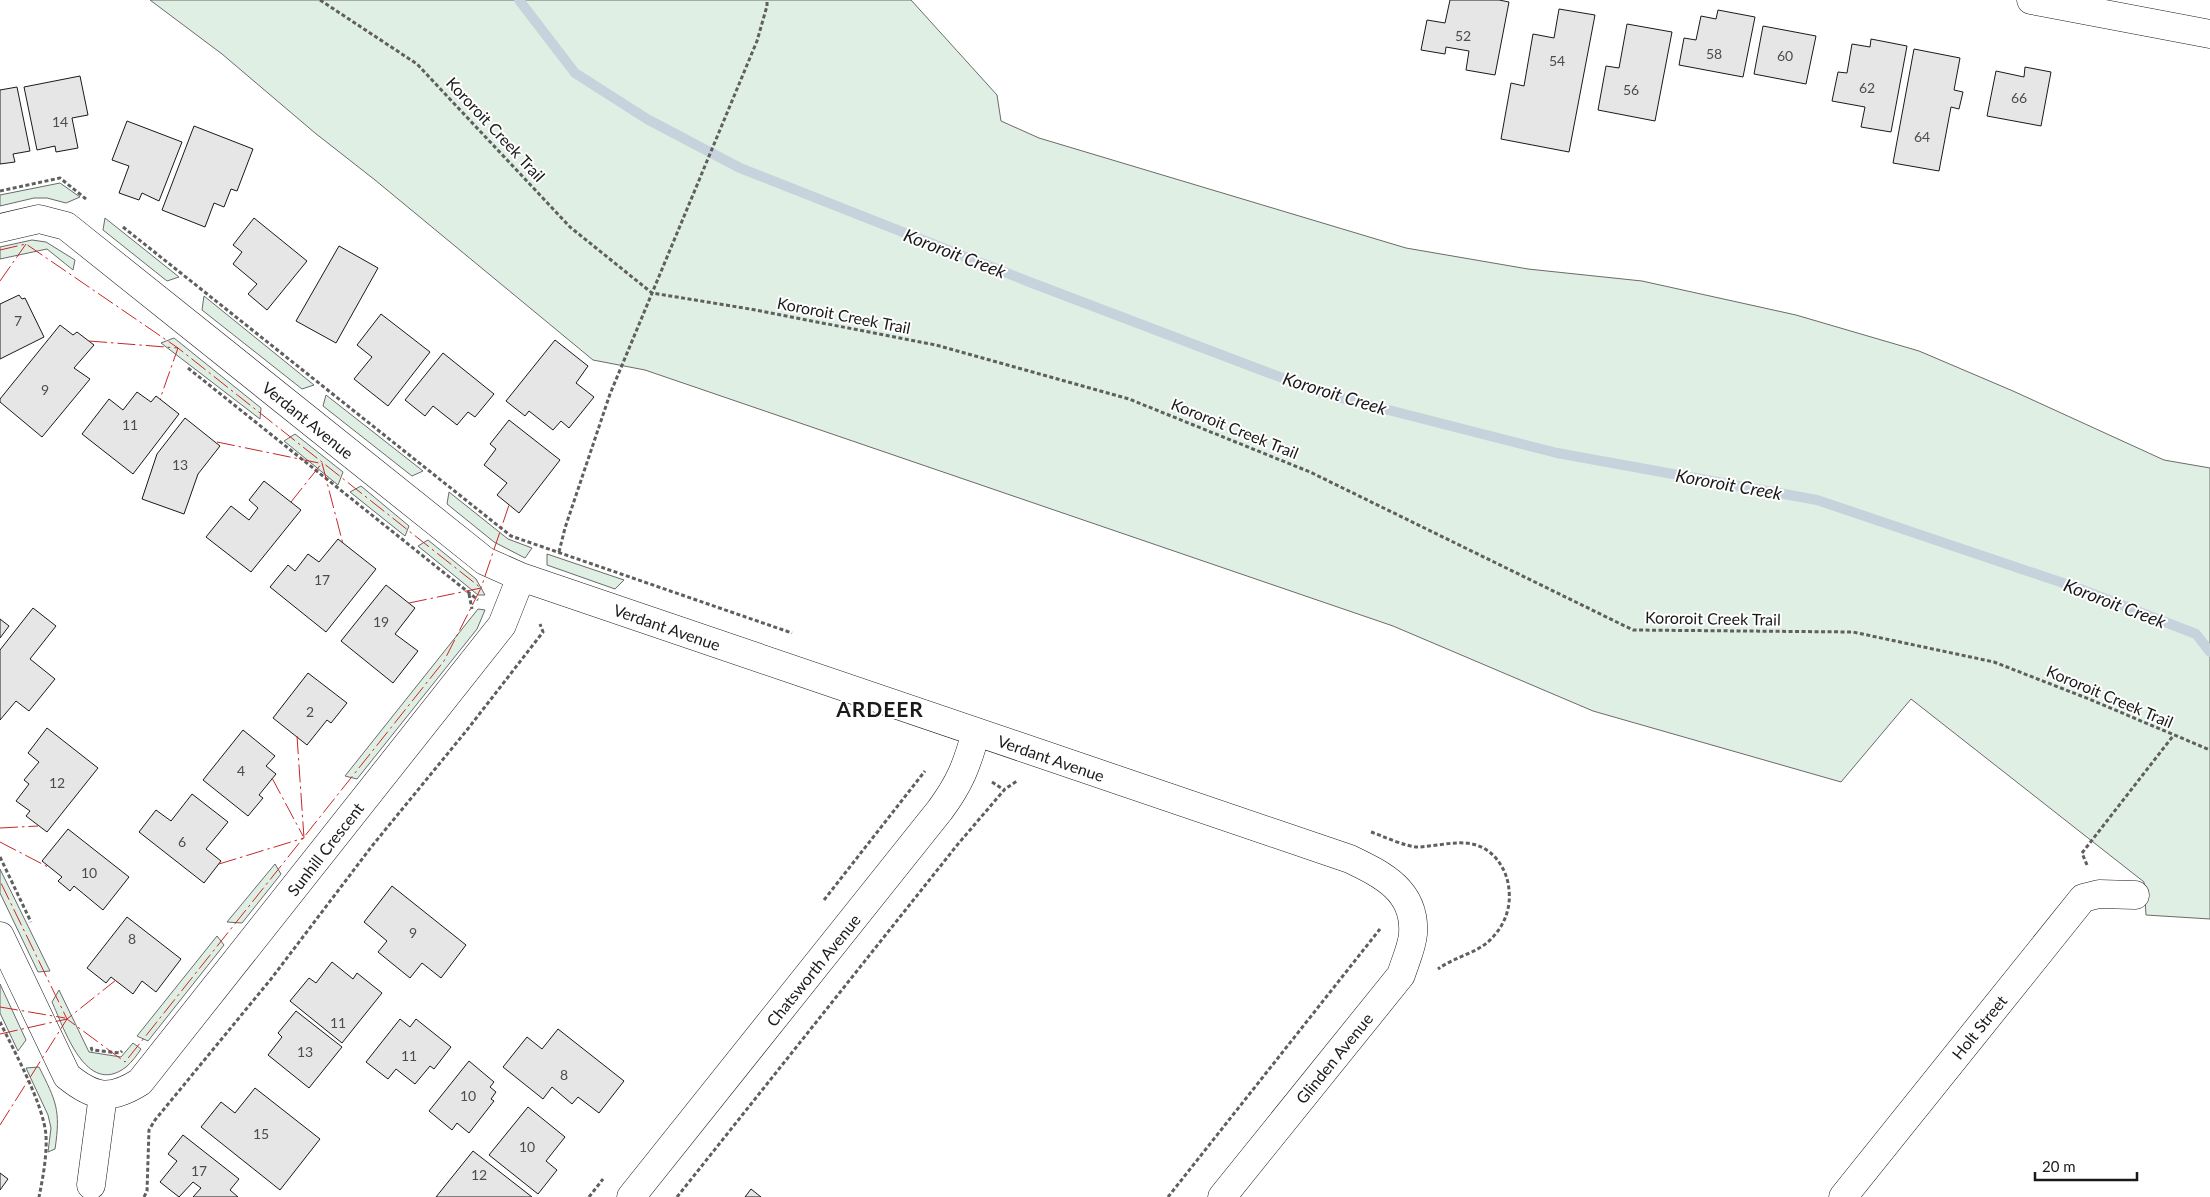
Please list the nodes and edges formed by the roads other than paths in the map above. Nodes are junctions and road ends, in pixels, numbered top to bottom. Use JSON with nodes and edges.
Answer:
{"nodes":[{"id":1,"x":2031,"y":0,"type":"edge"},
{"id":2,"x":2210,"y":34,"type":"edge"},
{"id":3,"x":0,"y":228,"type":"edge"},
{"id":4,"x":522,"y":577,"type":"junction"},
{"id":5,"x":976,"y":732,"type":"junction"},
{"id":6,"x":2135,"y":895,"type":"dead end"},
{"id":7,"x":1410,"y":905,"type":"joint"},
{"id":8,"x":0,"y":936,"type":"edge"},
{"id":9,"x":103,"y":1095,"type":"junction"},
{"id":10,"x":91,"y":1185,"type":"dead end"},
{"id":11,"x":631,"y":1197,"type":"edge"},
{"id":12,"x":1222,"y":1197,"type":"edge"},
{"id":13,"x":1843,"y":1197,"type":"edge"}],
"edges":[{"from":1,"to":2,"type":"street"},
{"from":3,"to":4,"type":"street","name":"Verdant Avenue"},
{"from":4,"to":5,"type":"street","name":"Verdant Avenue"},
{"from":4,"to":9,"type":"street","name":"Sunhill Crescent"},
{"from":5,"to":7,"type":"street","name":"Verdant Avenue"},
{"from":5,"to":11,"type":"street","name":"Chatsworth Avenue"},
{"from":6,"to":13,"type":"street","name":"Holt Street"},
{"from":7,"to":12,"type":"street","name":"Glinden Avenue"},
{"from":8,"to":9,"type":"street"},
{"from":9,"to":10,"type":"street"}]}
